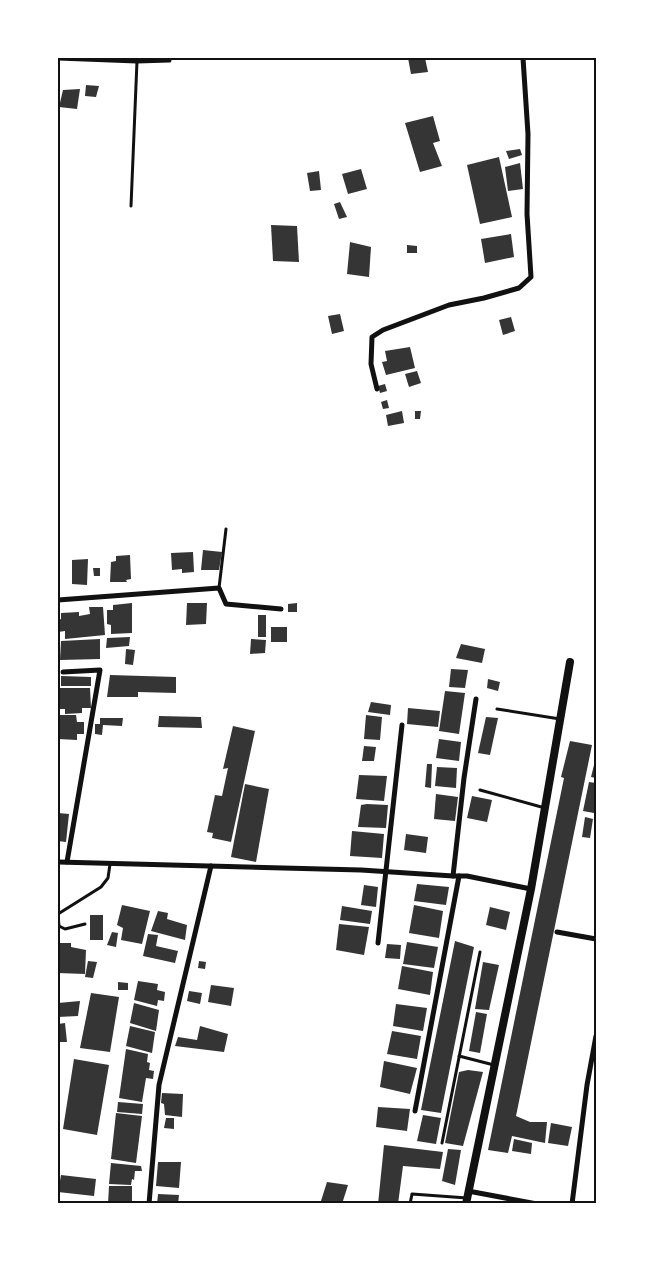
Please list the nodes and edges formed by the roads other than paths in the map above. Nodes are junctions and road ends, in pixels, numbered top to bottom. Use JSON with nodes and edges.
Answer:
{"nodes":[{"id":1,"x":58,"y":58,"type":"edge"},
{"id":2,"x":524,"y":58,"type":"edge"},
{"id":3,"x":169,"y":60,"type":"dead end"},
{"id":4,"x":137,"y":61,"type":"junction"},
{"id":5,"x":131,"y":206,"type":"dead end"},
{"id":6,"x":377,"y":390,"type":"dead end"},
{"id":7,"x":226,"y":529,"type":"dead end"},
{"id":8,"x":219,"y":588,"type":"junction"},
{"id":9,"x":58,"y":600,"type":"edge"},
{"id":10,"x":281,"y":609,"type":"dead end"},
{"id":11,"x":570,"y":662,"type":"dead end"},
{"id":12,"x":63,"y":672,"type":"dead end"},
{"id":13,"x":476,"y":700,"type":"dead end"},
{"id":14,"x":497,"y":709,"type":"dead end"},
{"id":15,"x":560,"y":719,"type":"junction"},
{"id":16,"x":402,"y":725,"type":"dead end"},
{"id":17,"x":480,"y":790,"type":"dead end"},
{"id":18,"x":546,"y":809,"type":"junction"},
{"id":19,"x":58,"y":862,"type":"edge"},
{"id":20,"x":67,"y":862,"type":"junction"},
{"id":21,"x":110,"y":864,"type":"junction"},
{"id":22,"x":211,"y":866,"type":"junction"},
{"id":23,"x":387,"y":872,"type":"junction"},
{"id":24,"x":456,"y":876,"type":"junction"},
{"id":25,"x":531,"y":889,"type":"junction"},
{"id":26,"x":85,"y":924,"type":"dead end"},
{"id":27,"x":557,"y":932,"type":"dead end"},
{"id":28,"x":596,"y":939,"type":"edge"},
{"id":29,"x":378,"y":942,"type":"dead end"},
{"id":30,"x":480,"y":952,"type":"dead end"},
{"id":31,"x":596,"y":1036,"type":"edge"},
{"id":32,"x":459,"y":1056,"type":"junction"},
{"id":33,"x":494,"y":1065,"type":"junction"},
{"id":34,"x":415,"y":1111,"type":"dead end"},
{"id":35,"x":442,"y":1143,"type":"dead end"},
{"id":36,"x":467,"y":1197,"type":"edge"},
{"id":37,"x":149,"y":1204,"type":"edge"},
{"id":38,"x":410,"y":1204,"type":"edge"},
{"id":39,"x":537,"y":1204,"type":"edge"},
{"id":40,"x":572,"y":1204,"type":"edge"}],
"edges":[{"from":1,"to":4,"type":"street"},
{"from":2,"to":6,"type":"street"},
{"from":3,"to":4,"type":"street"},
{"from":4,"to":5,"type":"lane"},
{"from":7,"to":8,"type":"lane"},
{"from":8,"to":9,"type":"street"},
{"from":8,"to":10,"type":"street"},
{"from":11,"to":15,"type":"street"},
{"from":12,"to":20,"type":"street"},
{"from":13,"to":24,"type":"street"},
{"from":14,"to":15,"type":"lane"},
{"from":15,"to":18,"type":"street"},
{"from":16,"to":23,"type":"street"},
{"from":17,"to":18,"type":"lane"},
{"from":18,"to":25,"type":"street"},
{"from":19,"to":20,"type":"street"},
{"from":20,"to":21,"type":"street"},
{"from":21,"to":22,"type":"street"},
{"from":21,"to":26,"type":"lane"},
{"from":22,"to":23,"type":"street"},
{"from":22,"to":37,"type":"street"},
{"from":23,"to":24,"type":"street"},
{"from":23,"to":29,"type":"street"},
{"from":24,"to":25,"type":"street"},
{"from":24,"to":34,"type":"street"},
{"from":25,"to":33,"type":"street"},
{"from":27,"to":28,"type":"street"},
{"from":30,"to":32,"type":"lane"},
{"from":31,"to":40,"type":"street"},
{"from":32,"to":33,"type":"lane"},
{"from":32,"to":35,"type":"lane"},
{"from":33,"to":36,"type":"street"},
{"from":36,"to":38,"type":"lane"},
{"from":36,"to":39,"type":"street"}]}
